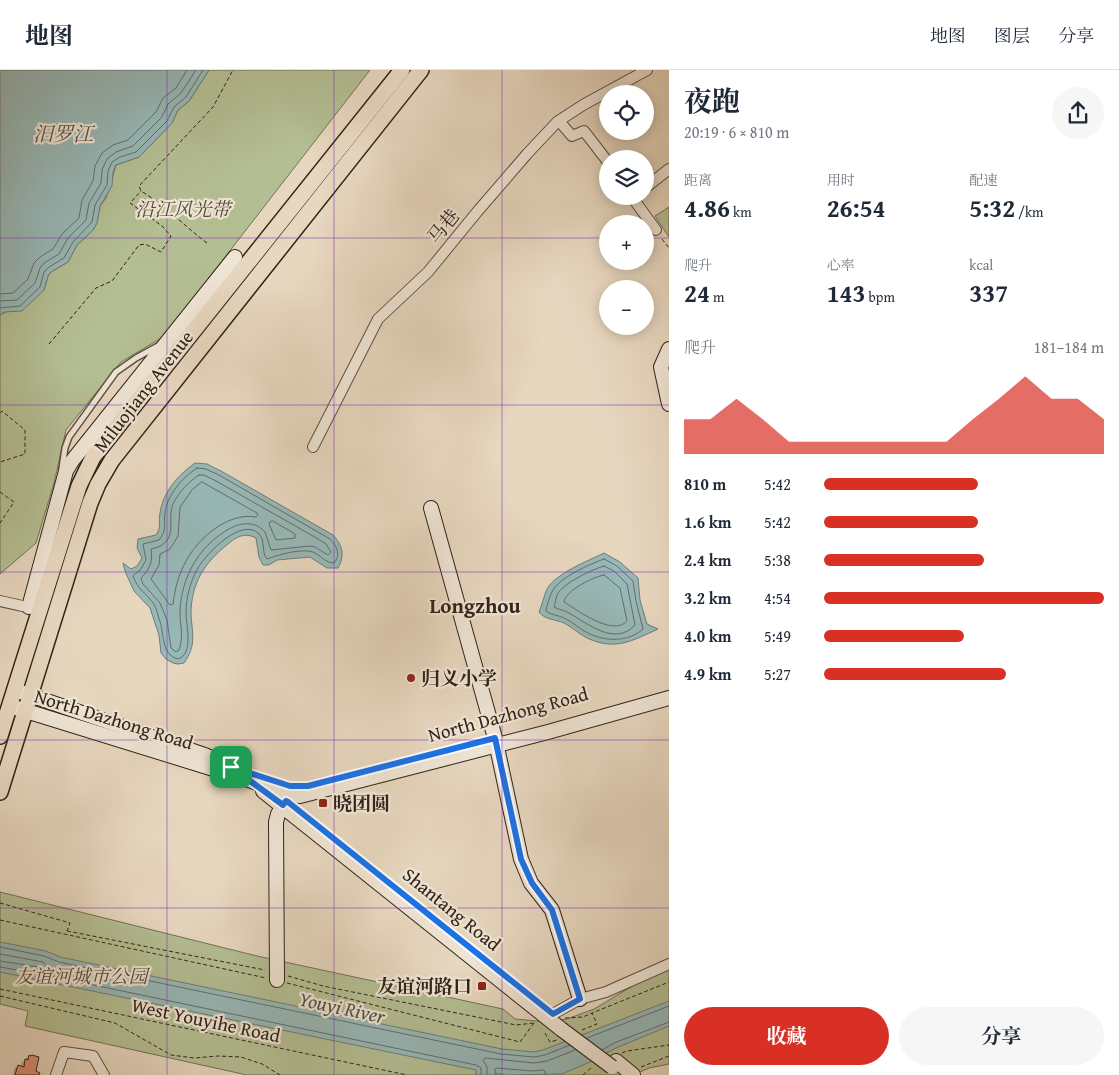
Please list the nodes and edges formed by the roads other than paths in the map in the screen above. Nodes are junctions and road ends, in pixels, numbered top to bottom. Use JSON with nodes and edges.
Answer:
{"nodes":[{"id":1,"x":402,"y":70,"type":"edge"},
{"id":2,"x":421,"y":70,"type":"edge"},
{"id":3,"x":648,"y":70,"type":"edge"},
{"id":4,"x":559,"y":120,"type":"junction"},
{"id":5,"x":599,"y":150,"type":"edge"},
{"id":6,"x":669,"y":169,"type":"edge"},
{"id":7,"x":654,"y":181,"type":"edge"},
{"id":8,"x":639,"y":205,"type":"edge"},
{"id":9,"x":656,"y":230,"type":"road end"},
{"id":10,"x":235,"y":257,"type":"dead end"},
{"id":11,"x":167,"y":342,"type":"junction"},
{"id":12,"x":669,"y":349,"type":"edge"},
{"id":13,"x":669,"y":404,"type":"edge"},
{"id":14,"x":314,"y":446,"type":"dead end"},
{"id":15,"x":61,"y":485,"type":"junction"},
{"id":16,"x":431,"y":508,"type":"dead end"},
{"id":17,"x":0,"y":601,"type":"edge"},
{"id":18,"x":35,"y":609,"type":"junction"},
{"id":19,"x":15,"y":690,"type":"junction"},
{"id":20,"x":669,"y":690,"type":"edge"},
{"id":21,"x":30,"y":695,"type":"junction"},
{"id":22,"x":669,"y":698,"type":"edge"},
{"id":23,"x":10,"y":706,"type":"junction"},
{"id":24,"x":25,"y":711,"type":"junction"},
{"id":25,"x":0,"y":736,"type":"edge"},
{"id":26,"x":496,"y":741,"type":"junction"},
{"id":27,"x":231,"y":767,"type":"joint"},
{"id":28,"x":248,"y":776,"type":"junction"},
{"id":29,"x":308,"y":786,"type":"junction"},
{"id":30,"x":0,"y":792,"type":"edge"},
{"id":31,"x":286,"y":800,"type":"junction"},
{"id":32,"x":669,"y":964,"type":"edge"},
{"id":33,"x":277,"y":976,"type":"road end"},
{"id":34,"x":580,"y":999,"type":"junction"},
{"id":35,"x":559,"y":1026,"type":"junction"},
{"id":36,"x":623,"y":1070,"type":"edge"},
{"id":37,"x":56,"y":1075,"type":"edge"},
{"id":38,"x":104,"y":1075,"type":"edge"}],
"edges":[{"from":1,"to":18,"type":"main road","name":"Miluojiang Avenue"},
{"from":2,"to":21,"type":"main road","name":"Miluojiang Avenue"},
{"from":3,"to":4,"type":"street","name":"马巷"},
{"from":4,"to":5,"type":"street"},
{"from":4,"to":14,"type":"street","name":"马巷"},
{"from":6,"to":7,"type":"street"},
{"from":8,"to":9,"type":"street"},
{"from":10,"to":11,"type":"main road"},
{"from":11,"to":15,"type":"main road"},
{"from":11,"to":15,"type":"lane"},
{"from":12,"to":13,"type":"main road"},
{"from":15,"to":18,"type":"main road"},
{"from":16,"to":26,"type":"main road"},
{"from":17,"to":18,"type":"street"},
{"from":18,"to":19,"type":"main road","name":"Miluojiang Avenue"},
{"from":19,"to":21,"type":"main road","name":"North Dazhong Road"},
{"from":19,"to":23,"type":"main road","name":"Miluojiang Avenue"},
{"from":20,"to":26,"type":"main road","name":"North Dazhong Road"},
{"from":21,"to":24,"type":"main road","name":"Miluojiang Avenue"},
{"from":21,"to":27,"type":"main road","name":"North Dazhong Road"},
{"from":22,"to":26,"type":"main road","name":"North Dazhong Road"},
{"from":23,"to":24,"type":"main road","name":"North Dazhong Road"},
{"from":23,"to":25,"type":"main road","name":"Miluojiang Avenue"},
{"from":24,"to":28,"type":"main road","name":"North Dazhong Road"},
{"from":24,"to":30,"type":"main road","name":"Miluojiang Avenue"},
{"from":26,"to":29,"type":"main road","name":"North Dazhong Road"},
{"from":26,"to":31,"type":"main road","name":"North Dazhong Road"},
{"from":26,"to":34,"type":"main road"},
{"from":27,"to":28,"type":"main road","name":"Shantang Road"},
{"from":28,"to":29,"type":"main road","name":"North Dazhong Road"},
{"from":28,"to":31,"type":"main road","name":"Shantang Road"},
{"from":28,"to":31,"type":"main road","name":"North Dazhong Road"},
{"from":29,"to":31,"type":"main road"},
{"from":31,"to":33,"type":"main road"},
{"from":31,"to":35,"type":"main road","name":"Shantang Road"},
{"from":32,"to":34,"type":"street"},
{"from":34,"to":35,"type":"street"},
{"from":35,"to":36,"type":"main road","name":"Shantang Road","bridge":true},
{"from":37,"to":38,"type":"street"}]}
